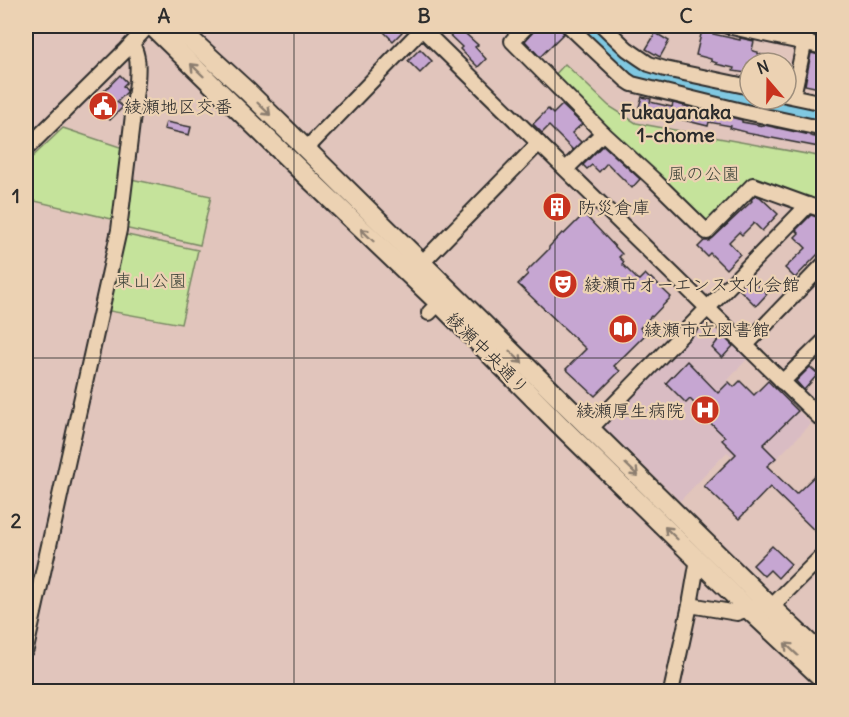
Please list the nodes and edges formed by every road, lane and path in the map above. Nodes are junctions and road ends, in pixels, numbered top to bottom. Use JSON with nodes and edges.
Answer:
{"nodes":[{"id":1,"x":147,"y":26,"type":"edge"},
{"id":2,"x":152,"y":26,"type":"edge"},
{"id":3,"x":176,"y":26,"type":"edge"},
{"id":4,"x":527,"y":26,"type":"edge"},
{"id":5,"x":569,"y":26,"type":"edge"},
{"id":6,"x":603,"y":26,"type":"edge"},
{"id":7,"x":727,"y":26,"type":"edge"},
{"id":8,"x":808,"y":26,"type":"edge"},
{"id":9,"x":420,"y":27,"type":"edge"},
{"id":10,"x":803,"y":43,"type":"junction"},
{"id":11,"x":128,"y":47,"type":"junction"},
{"id":12,"x":824,"y":47,"type":"edge"},
{"id":13,"x":798,"y":63,"type":"edge"},
{"id":14,"x":738,"y":84,"type":"edge"},
{"id":15,"x":798,"y":98,"type":"edge"},
{"id":16,"x":824,"y":104,"type":"edge"},
{"id":17,"x":824,"y":129,"type":"edge"},
{"id":18,"x":603,"y":133,"type":"junction"},
{"id":19,"x":539,"y":143,"type":"junction"},
{"id":20,"x":26,"y":149,"type":"edge"},
{"id":21,"x":306,"y":149,"type":"junction"},
{"id":22,"x":566,"y":169,"type":"junction"},
{"id":23,"x":808,"y":205,"type":"junction"},
{"id":24,"x":824,"y":210,"type":"edge"},
{"id":25,"x":824,"y":264,"type":"edge"},
{"id":26,"x":415,"y":270,"type":"junction"},
{"id":27,"x":707,"y":308,"type":"junction"},
{"id":28,"x":824,"y":341,"type":"edge"},
{"id":29,"x":746,"y":345,"type":"junction"},
{"id":30,"x":782,"y":382,"type":"junction"},
{"id":31,"x":823,"y":420,"type":"edge"},
{"id":32,"x":590,"y":429,"type":"junction"},
{"id":33,"x":824,"y":554,"type":"edge"},
{"id":34,"x":698,"y":559,"type":"junction"},
{"id":35,"x":690,"y":605,"type":"junction"},
{"id":36,"x":759,"y":611,"type":"junction"},
{"id":37,"x":26,"y":649,"type":"edge"},
{"id":38,"x":824,"y":657,"type":"edge"},
{"id":39,"x":824,"y":680,"type":"edge"},
{"id":40,"x":670,"y":692,"type":"edge"}],
"edges":[{"from":1,"to":11,"type":"street"},
{"from":26,"to":2,"type":"main road","name":"綾瀬中央通り","one_way":true},
{"from":3,"to":21,"type":"main road","name":"綾瀬中央通り","one_way":true},
{"from":4,"to":18,"type":"street"},
{"from":5,"to":17,"type":"street"},
{"from":6,"to":14,"type":"street"},
{"from":7,"to":10,"type":"street"},
{"from":8,"to":10,"type":"street"},
{"from":9,"to":19,"type":"street"},
{"from":9,"to":21,"type":"street"},
{"from":10,"to":12,"type":"street"},
{"from":10,"to":13,"type":"street"},
{"from":11,"to":20,"type":"street"},
{"from":11,"to":37,"type":"street"},
{"from":15,"to":16,"type":"street"},
{"from":18,"to":22,"type":"street"},
{"from":18,"to":23,"type":"street"},
{"from":19,"to":22,"type":"street"},
{"from":19,"to":26,"type":"street"},
{"from":21,"to":26,"type":"main road","name":"綾瀬中央通り"},
{"from":22,"to":27,"type":"street"},
{"from":23,"to":24,"type":"street"},
{"from":23,"to":27,"type":"street"},
{"from":25,"to":29,"type":"street"},
{"from":26,"to":32,"type":"main road","name":"綾瀬中央通り","one_way":true},
{"from":34,"to":26,"type":"main road","name":"綾瀬中央通り","one_way":true},
{"from":27,"to":29,"type":"street"},
{"from":27,"to":32,"type":"street"},
{"from":28,"to":30,"type":"street"},
{"from":29,"to":30,"type":"street"},
{"from":30,"to":31,"type":"street"},
{"from":32,"to":36,"type":"main road","name":"綾瀬中央通り","one_way":true},
{"from":33,"to":36,"type":"street"},
{"from":34,"to":35,"type":"street"},
{"from":34,"to":36,"type":"main road","name":"綾瀬中央通り"},
{"from":35,"to":36,"type":"street"},
{"from":35,"to":40,"type":"street"},
{"from":36,"to":38,"type":"main road","name":"綾瀬中央通り"},
{"from":39,"to":36,"type":"main road","name":"綾瀬中央通り","one_way":true}]}
